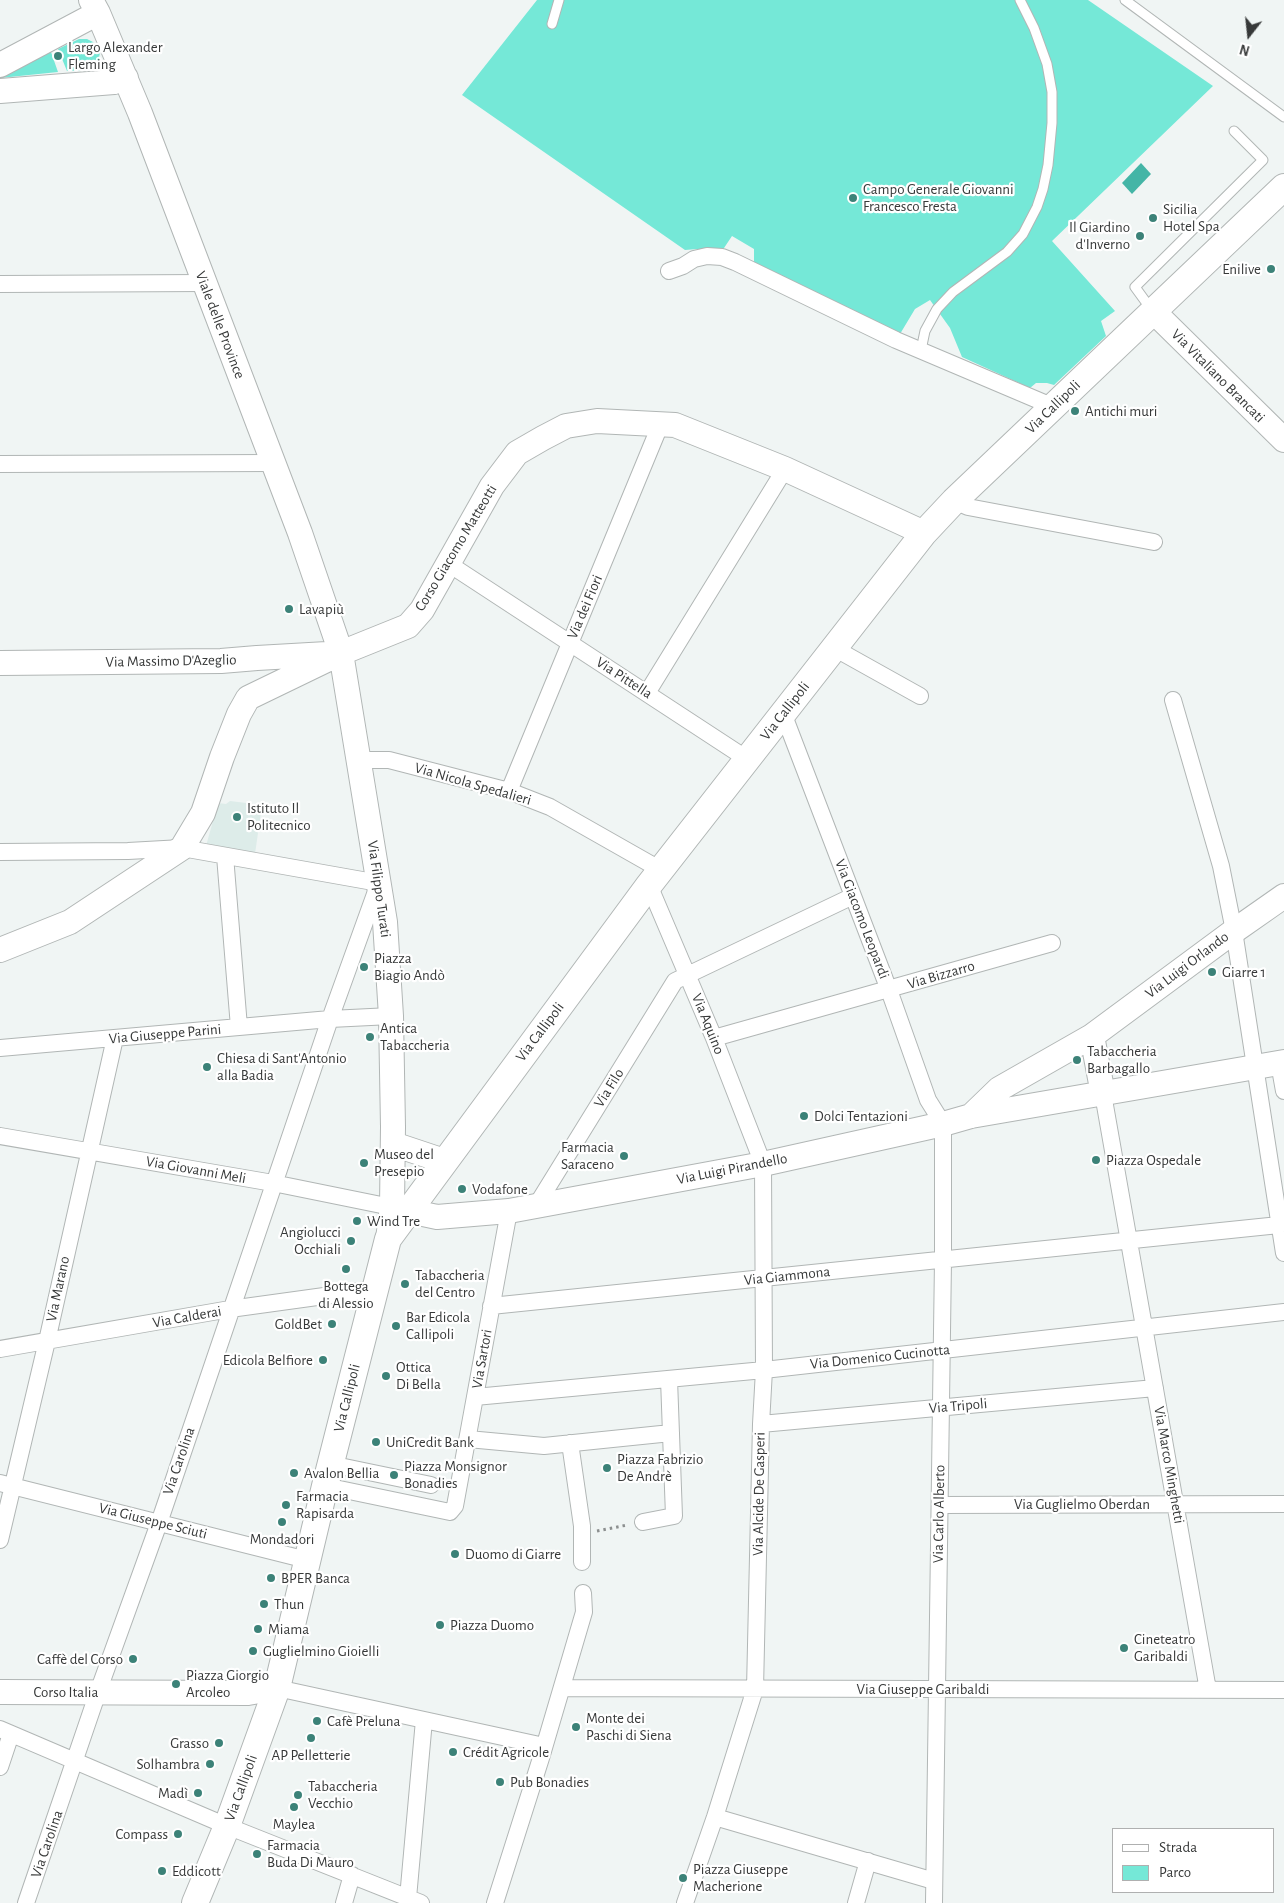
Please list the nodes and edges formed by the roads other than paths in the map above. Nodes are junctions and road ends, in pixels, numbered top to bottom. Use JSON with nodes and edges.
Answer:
{"nodes":[{"id":1,"x":559,"y":0,"type":"edge"},
{"id":2,"x":1020,"y":0,"type":"edge"},
{"id":3,"x":1125,"y":0,"type":"edge"},
{"id":4,"x":95,"y":6,"type":"edge"},
{"id":5,"x":552,"y":24,"type":"dead end"},
{"id":6,"x":0,"y":65,"type":"edge"},
{"id":7,"x":126,"y":78,"type":"junction"},
{"id":8,"x":0,"y":91,"type":"edge"},
{"id":9,"x":1284,"y":117,"type":"edge"},
{"id":10,"x":1234,"y":131,"type":"dead end"},
{"id":11,"x":1284,"y":187,"type":"edge"},
{"id":12,"x":669,"y":270,"type":"dead end"},
{"id":13,"x":0,"y":284,"type":"edge"},
{"id":14,"x":205,"y":284,"type":"junction"},
{"id":15,"x":1153,"y":311,"type":"junction"},
{"id":16,"x":921,"y":350,"type":"junction"},
{"id":17,"x":1054,"y":406,"type":"junction"},
{"id":18,"x":662,"y":423,"type":"junction"},
{"id":19,"x":1284,"y":440,"type":"edge"},
{"id":20,"x":272,"y":463,"type":"junction"},
{"id":21,"x":0,"y":464,"type":"edge"},
{"id":22,"x":785,"y":469,"type":"junction"},
{"id":23,"x":954,"y":502,"type":"junction"},
{"id":24,"x":924,"y":533,"type":"junction"},
{"id":25,"x":1154,"y":542,"type":"dead end"},
{"id":26,"x":449,"y":564,"type":"junction"},
{"id":27,"x":570,"y":643,"type":"junction"},
{"id":28,"x":834,"y":648,"type":"junction"},
{"id":29,"x":341,"y":653,"type":"junction"},
{"id":30,"x":221,"y":662,"type":"junction"},
{"id":31,"x":0,"y":663,"type":"edge"},
{"id":32,"x":647,"y":693,"type":"junction"},
{"id":33,"x":920,"y":696,"type":"dead end"},
{"id":34,"x":248,"y":698,"type":"junction"},
{"id":35,"x":1173,"y":700,"type":"dead end"},
{"id":36,"x":783,"y":713,"type":"junction"},
{"id":37,"x":747,"y":759,"type":"junction"},
{"id":38,"x":358,"y":760,"type":"junction"},
{"id":39,"x":509,"y":791,"type":"junction"},
{"id":40,"x":182,"y":848,"type":"junction"},
{"id":41,"x":128,"y":851,"type":"junction"},
{"id":42,"x":0,"y":852,"type":"edge"},
{"id":43,"x":225,"y":856,"type":"junction"},
{"id":44,"x":655,"y":878,"type":"junction"},
{"id":45,"x":379,"y":883,"type":"junction"},
{"id":46,"x":128,"y":885,"type":"junction"},
{"id":47,"x":853,"y":896,"type":"junction"},
{"id":48,"x":1284,"y":896,"type":"edge"},
{"id":49,"x":1234,"y":930,"type":"junction"},
{"id":50,"x":1052,"y":943,"type":"dead end"},
{"id":51,"x":0,"y":950,"type":"edge"},
{"id":52,"x":688,"y":976,"type":"junction"},
{"id":53,"x":889,"y":990,"type":"junction"},
{"id":54,"x":391,"y":1016,"type":"junction"},
{"id":55,"x":330,"y":1019,"type":"junction"},
{"id":56,"x":239,"y":1027,"type":"junction"},
{"id":57,"x":1092,"y":1036,"type":"junction"},
{"id":58,"x":114,"y":1038,"type":"junction"},
{"id":59,"x":714,"y":1038,"type":"junction"},
{"id":60,"x":0,"y":1048,"type":"edge"},
{"id":61,"x":1282,"y":1063,"type":"edge"},
{"id":62,"x":1254,"y":1068,"type":"junction"},
{"id":63,"x":1284,"y":1091,"type":"edge"},
{"id":64,"x":1108,"y":1093,"type":"junction"},
{"id":65,"x":971,"y":1116,"type":"junction"},
{"id":66,"x":943,"y":1124,"type":"junction"},
{"id":67,"x":0,"y":1136,"type":"edge"},
{"id":68,"x":393,"y":1136,"type":"junction"},
{"id":69,"x":88,"y":1152,"type":"junction"},
{"id":70,"x":444,"y":1161,"type":"junction"},
{"id":71,"x":763,"y":1164,"type":"junction"},
{"id":72,"x":274,"y":1183,"type":"junction"},
{"id":73,"x":536,"y":1206,"type":"junction"},
{"id":74,"x":400,"y":1209,"type":"junction"},
{"id":75,"x":509,"y":1211,"type":"junction"},
{"id":76,"x":1280,"y":1225,"type":"junction"},
{"id":77,"x":1129,"y":1240,"type":"junction"},
{"id":78,"x":1284,"y":1253,"type":"edge"},
{"id":79,"x":943,"y":1260,"type":"junction"},
{"id":80,"x":764,"y":1278,"type":"junction"},
{"id":81,"x":375,"y":1289,"type":"junction"},
{"id":82,"x":492,"y":1306,"type":"junction"},
{"id":83,"x":230,"y":1309,"type":"junction"},
{"id":84,"x":1284,"y":1312,"type":"edge"},
{"id":85,"x":1144,"y":1329,"type":"junction"},
{"id":86,"x":47,"y":1341,"type":"junction"},
{"id":87,"x":0,"y":1349,"type":"edge"},
{"id":88,"x":942,"y":1350,"type":"junction"},
{"id":89,"x":764,"y":1370,"type":"junction"},
{"id":90,"x":670,"y":1379,"type":"junction"},
{"id":91,"x":1155,"y":1388,"type":"junction"},
{"id":92,"x":475,"y":1397,"type":"junction"},
{"id":93,"x":941,"y":1408,"type":"junction"},
{"id":94,"x":760,"y":1424,"type":"junction"},
{"id":95,"x":671,"y":1433,"type":"junction"},
{"id":96,"x":468,"y":1439,"type":"junction"},
{"id":97,"x":570,"y":1443,"type":"junction"},
{"id":98,"x":328,"y":1475,"type":"junction"},
{"id":99,"x":6,"y":1484,"type":"edge"},
{"id":100,"x":431,"y":1485,"type":"dead end"},
{"id":101,"x":1176,"y":1504,"type":"junction"},
{"id":102,"x":1284,"y":1504,"type":"edge"},
{"id":103,"x":940,"y":1505,"type":"junction"},
{"id":104,"x":643,"y":1522,"type":"road end"},
{"id":105,"x":159,"y":1523,"type":"junction"},
{"id":106,"x":0,"y":1540,"type":"edge"},
{"id":107,"x":307,"y":1560,"type":"junction"},
{"id":108,"x":582,"y":1562,"type":"dead end"},
{"id":109,"x":583,"y":1593,"type":"dead end"},
{"id":110,"x":277,"y":1688,"type":"junction"},
{"id":111,"x":562,"y":1688,"type":"junction"},
{"id":112,"x":755,"y":1689,"type":"junction"},
{"id":113,"x":937,"y":1689,"type":"junction"},
{"id":114,"x":1208,"y":1690,"type":"junction"},
{"id":115,"x":1284,"y":1690,"type":"edge"},
{"id":116,"x":0,"y":1692,"type":"edge"},
{"id":117,"x":98,"y":1692,"type":"junction"},
{"id":118,"x":424,"y":1726,"type":"junction"},
{"id":119,"x":6,"y":1731,"type":"edge"},
{"id":120,"x":543,"y":1752,"type":"junction"},
{"id":121,"x":75,"y":1762,"type":"junction"},
{"id":122,"x":0,"y":1767,"type":"edge"},
{"id":123,"x":715,"y":1817,"type":"junction"},
{"id":124,"x":227,"y":1826,"type":"junction"},
{"id":125,"x":868,"y":1862,"type":"junction"},
{"id":126,"x":352,"y":1875,"type":"junction"},
{"id":127,"x":934,"y":1880,"type":"junction"},
{"id":128,"x":415,"y":1900,"type":"edge"},
{"id":129,"x":26,"y":1903,"type":"edge"},
{"id":130,"x":195,"y":1903,"type":"edge"},
{"id":131,"x":344,"y":1903,"type":"edge"},
{"id":132,"x":495,"y":1903,"type":"edge"},
{"id":133,"x":685,"y":1903,"type":"edge"},
{"id":134,"x":856,"y":1903,"type":"edge"},
{"id":135,"x":934,"y":1903,"type":"edge"}],
"edges":[{"from":1,"to":5,"type":"lane"},
{"from":2,"to":16,"type":"lane"},
{"from":3,"to":9,"type":"lane"},
{"from":4,"to":6,"type":"street"},
{"from":4,"to":7,"type":"street","name":"Viale delle Province"},
{"from":7,"to":8,"type":"street"},
{"from":7,"to":14,"type":"street","name":"Viale delle Province"},
{"from":10,"to":15,"type":"lane"},
{"from":11,"to":15,"type":"main road","name":"Via Callipoli"},
{"from":12,"to":16,"type":"street"},
{"from":13,"to":14,"type":"street"},
{"from":14,"to":20,"type":"street","name":"Viale delle Province"},
{"from":15,"to":17,"type":"main road","name":"Via Callipoli"},
{"from":15,"to":19,"type":"street","name":"Via Vitaliano Brancati"},
{"from":16,"to":17,"type":"street"},
{"from":17,"to":23,"type":"main road","name":"Via Callipoli"},
{"from":18,"to":22,"type":"street","name":"Corso Giacomo Matteotti"},
{"from":18,"to":26,"type":"street","name":"Corso Giacomo Matteotti"},
{"from":18,"to":27,"type":"street","name":"Via dei Fiori"},
{"from":20,"to":21,"type":"street"},
{"from":20,"to":29,"type":"street","name":"Viale delle Province"},
{"from":22,"to":24,"type":"street","name":"Corso Giacomo Matteotti"},
{"from":22,"to":32,"type":"street"},
{"from":23,"to":24,"type":"main road","name":"Via Callipoli"},
{"from":23,"to":25,"type":"street"},
{"from":24,"to":28,"type":"main road","name":"Via Callipoli"},
{"from":26,"to":27,"type":"street","name":"Via Pittella"},
{"from":26,"to":29,"type":"street","name":"Corso Giacomo Matteotti"},
{"from":27,"to":32,"type":"street","name":"Via Pittella"},
{"from":27,"to":39,"type":"street","name":"Via dei Fiori"},
{"from":28,"to":33,"type":"street"},
{"from":28,"to":36,"type":"main road","name":"Via Callipoli"},
{"from":29,"to":30,"type":"street","name":"Via Massimo D'Azeglio"},
{"from":29,"to":34,"type":"street","name":"Corso Giacomo Matteotti"},
{"from":29,"to":38,"type":"street","name":"Via Filippo Turati"},
{"from":30,"to":31,"type":"street","name":"Via Massimo D'Azeglio"},
{"from":30,"to":34,"type":"street"},
{"from":32,"to":37,"type":"street","name":"Via Pittella"},
{"from":34,"to":40,"type":"street"},
{"from":35,"to":49,"type":"street"},
{"from":36,"to":37,"type":"main road","name":"Via Callipoli"},
{"from":36,"to":47,"type":"street","name":"Via Giacomo Leopardi"},
{"from":37,"to":44,"type":"main road","name":"Via Callipoli"},
{"from":38,"to":39,"type":"street","name":"Via Nicola Spedalieri"},
{"from":38,"to":45,"type":"street","name":"Via Filippo Turati"},
{"from":39,"to":44,"type":"street","name":"Via Nicola Spedalieri"},
{"from":40,"to":41,"type":"street"},
{"from":40,"to":43,"type":"street"},
{"from":40,"to":46,"type":"street"},
{"from":41,"to":42,"type":"street"},
{"from":41,"to":46,"type":"street"},
{"from":43,"to":45,"type":"street"},
{"from":43,"to":56,"type":"street"},
{"from":44,"to":52,"type":"street","name":"Via Aquino"},
{"from":44,"to":70,"type":"main road","name":"Via Callipoli"},
{"from":45,"to":54,"type":"street","name":"Via Filippo Turati"},
{"from":45,"to":55,"type":"street","name":"Via Carolina"},
{"from":46,"to":51,"type":"street"},
{"from":47,"to":52,"type":"street","name":"Via Filo"},
{"from":47,"to":53,"type":"street","name":"Via Giacomo Leopardi"},
{"from":48,"to":49,"type":"street","name":"Via Luigi Orlando"},
{"from":49,"to":57,"type":"street","name":"Via Luigi Orlando"},
{"from":49,"to":62,"type":"street"},
{"from":50,"to":53,"type":"street","name":"Via Bizzarro"},
{"from":52,"to":59,"type":"street","name":"Via Aquino"},
{"from":52,"to":73,"type":"street","name":"Via Filo"},
{"from":53,"to":59,"type":"street","name":"Via Bizzarro"},
{"from":53,"to":66,"type":"street","name":"Via Giacomo Leopardi"},
{"from":54,"to":55,"type":"street","name":"Via Giuseppe Parini"},
{"from":54,"to":68,"type":"street","name":"Via Filippo Turati"},
{"from":55,"to":56,"type":"street","name":"Via Giuseppe Parini"},
{"from":55,"to":72,"type":"street","name":"Via Carolina"},
{"from":56,"to":58,"type":"street","name":"Via Giuseppe Parini"},
{"from":57,"to":64,"type":"street"},
{"from":57,"to":65,"type":"street","name":"Via Luigi Orlando"},
{"from":58,"to":60,"type":"street","name":"Via Giuseppe Parini"},
{"from":58,"to":69,"type":"street","name":"Via Marano"},
{"from":59,"to":71,"type":"street","name":"Via Aquino"},
{"from":61,"to":62,"type":"street","name":"Via Luigi Pirandello"},
{"from":61,"to":63,"type":"street"},
{"from":62,"to":64,"type":"street","name":"Via Luigi Pirandello"},
{"from":62,"to":76,"type":"street"},
{"from":64,"to":65,"type":"street","name":"Via Luigi Pirandello"},
{"from":64,"to":77,"type":"street","name":"Via Marco Minghetti"},
{"from":65,"to":66,"type":"street","name":"Via Luigi Pirandello"},
{"from":66,"to":71,"type":"street","name":"Via Luigi Pirandello"},
{"from":66,"to":79,"type":"street","name":"Via Carlo Alberto"},
{"from":67,"to":69,"type":"street","name":"Via Giovanni Meli"},
{"from":68,"to":70,"type":"street"},
{"from":68,"to":74,"type":"street","name":"Via Filippo Turati"},
{"from":69,"to":72,"type":"street","name":"Via Giovanni Meli"},
{"from":69,"to":86,"type":"street","name":"Via Marano"},
{"from":70,"to":74,"type":"main road","name":"Via Callipoli"},
{"from":71,"to":73,"type":"street","name":"Via Luigi Pirandello"},
{"from":71,"to":80,"type":"street","name":"Via Alcide De Gasperi"},
{"from":72,"to":74,"type":"street","name":"Via Giovanni Meli"},
{"from":72,"to":83,"type":"street","name":"Via Carolina"},
{"from":73,"to":75,"type":"street","name":"Via Luigi Pirandello"},
{"from":74,"to":75,"type":"street","name":"Via Luigi Pirandello"},
{"from":74,"to":81,"type":"main road","name":"Via Callipoli"},
{"from":75,"to":82,"type":"street","name":"Via Sartori"},
{"from":76,"to":77,"type":"street"},
{"from":76,"to":78,"type":"street"},
{"from":77,"to":79,"type":"street","name":"Via Giammona"},
{"from":77,"to":85,"type":"street","name":"Via Marco Minghetti"},
{"from":79,"to":80,"type":"street","name":"Via Giammona"},
{"from":79,"to":88,"type":"street","name":"Via Carlo Alberto"},
{"from":80,"to":82,"type":"street","name":"Via Giammona"},
{"from":80,"to":89,"type":"street","name":"Via Alcide De Gasperi"},
{"from":81,"to":83,"type":"street","name":"Via Calderai"},
{"from":81,"to":98,"type":"main road","name":"Via Callipoli"},
{"from":82,"to":92,"type":"street","name":"Via Sartori"},
{"from":83,"to":86,"type":"street","name":"Via Calderai"},
{"from":83,"to":105,"type":"street","name":"Via Carolina"},
{"from":84,"to":85,"type":"street","name":"Via Domenico Cucinotta"},
{"from":85,"to":88,"type":"street","name":"Via Domenico Cucinotta"},
{"from":85,"to":91,"type":"street","name":"Via Marco Minghetti"},
{"from":86,"to":87,"type":"street","name":"Via Calderai"},
{"from":86,"to":99,"type":"street","name":"Via Marano"},
{"from":88,"to":89,"type":"street","name":"Via Domenico Cucinotta"},
{"from":88,"to":93,"type":"street","name":"Via Carlo Alberto"},
{"from":89,"to":90,"type":"street","name":"Via Domenico Cucinotta"},
{"from":89,"to":94,"type":"street","name":"Via Alcide De Gasperi"},
{"from":90,"to":92,"type":"street","name":"Via Domenico Cucinotta"},
{"from":90,"to":95,"type":"street"},
{"from":91,"to":93,"type":"street","name":"Via Tripoli"},
{"from":91,"to":101,"type":"street","name":"Via Marco Minghetti"},
{"from":92,"to":96,"type":"street","name":"Via Sartori"},
{"from":93,"to":94,"type":"street","name":"Via Tripoli"},
{"from":93,"to":103,"type":"street","name":"Via Carlo Alberto"},
{"from":94,"to":112,"type":"street","name":"Via Alcide De Gasperi"},
{"from":95,"to":97,"type":"street"},
{"from":95,"to":104,"type":"street"},
{"from":96,"to":97,"type":"street"},
{"from":96,"to":98,"type":"street","name":"Via Sartori"},
{"from":97,"to":108,"type":"street"},
{"from":98,"to":100,"type":"street"},
{"from":98,"to":107,"type":"main road","name":"Via Callipoli"},
{"from":99,"to":105,"type":"street","name":"Via Giuseppe Sciuti"},
{"from":99,"to":106,"type":"street","name":"Via Marano"},
{"from":101,"to":102,"type":"street","name":"Via Guglielmo Oberdan"},
{"from":101,"to":103,"type":"street","name":"Via Guglielmo Oberdan"},
{"from":101,"to":114,"type":"street","name":"Via Marco Minghetti"},
{"from":103,"to":113,"type":"street","name":"Via Carlo Alberto"},
{"from":105,"to":107,"type":"street","name":"Via Giuseppe Sciuti"},
{"from":105,"to":117,"type":"street","name":"Via Carolina"},
{"from":107,"to":110,"type":"main road","name":"Via Callipoli"},
{"from":109,"to":111,"type":"street"},
{"from":110,"to":117,"type":"street","name":"Corso Italia"},
{"from":110,"to":118,"type":"street"},
{"from":110,"to":124,"type":"main road","name":"Via Callipoli"},
{"from":111,"to":112,"type":"street","name":"Via Giuseppe Garibaldi"},
{"from":111,"to":120,"type":"street"},
{"from":112,"to":113,"type":"street","name":"Via Giuseppe Garibaldi"},
{"from":112,"to":123,"type":"street","name":"Via Alcide De Gasperi"},
{"from":113,"to":114,"type":"street","name":"Via Giuseppe Garibaldi"},
{"from":113,"to":127,"type":"street","name":"Via Carlo Alberto"},
{"from":114,"to":115,"type":"street","name":"Via Giuseppe Garibaldi"},
{"from":116,"to":117,"type":"street","name":"Corso Italia"},
{"from":117,"to":121,"type":"street","name":"Via Carolina"},
{"from":118,"to":120,"type":"street"},
{"from":118,"to":128,"type":"street"},
{"from":119,"to":121,"type":"street"},
{"from":119,"to":122,"type":"street"},
{"from":120,"to":132,"type":"street"},
{"from":121,"to":124,"type":"street"},
{"from":121,"to":129,"type":"street","name":"Via Carolina"},
{"from":123,"to":125,"type":"street"},
{"from":123,"to":133,"type":"street","name":"Via Alcide De Gasperi"},
{"from":124,"to":126,"type":"street"},
{"from":124,"to":130,"type":"main road","name":"Via Callipoli"},
{"from":125,"to":127,"type":"street"},
{"from":125,"to":134,"type":"street"},
{"from":126,"to":128,"type":"street"},
{"from":126,"to":131,"type":"street"},
{"from":127,"to":135,"type":"street","name":"Via Carlo Alberto"}]}
